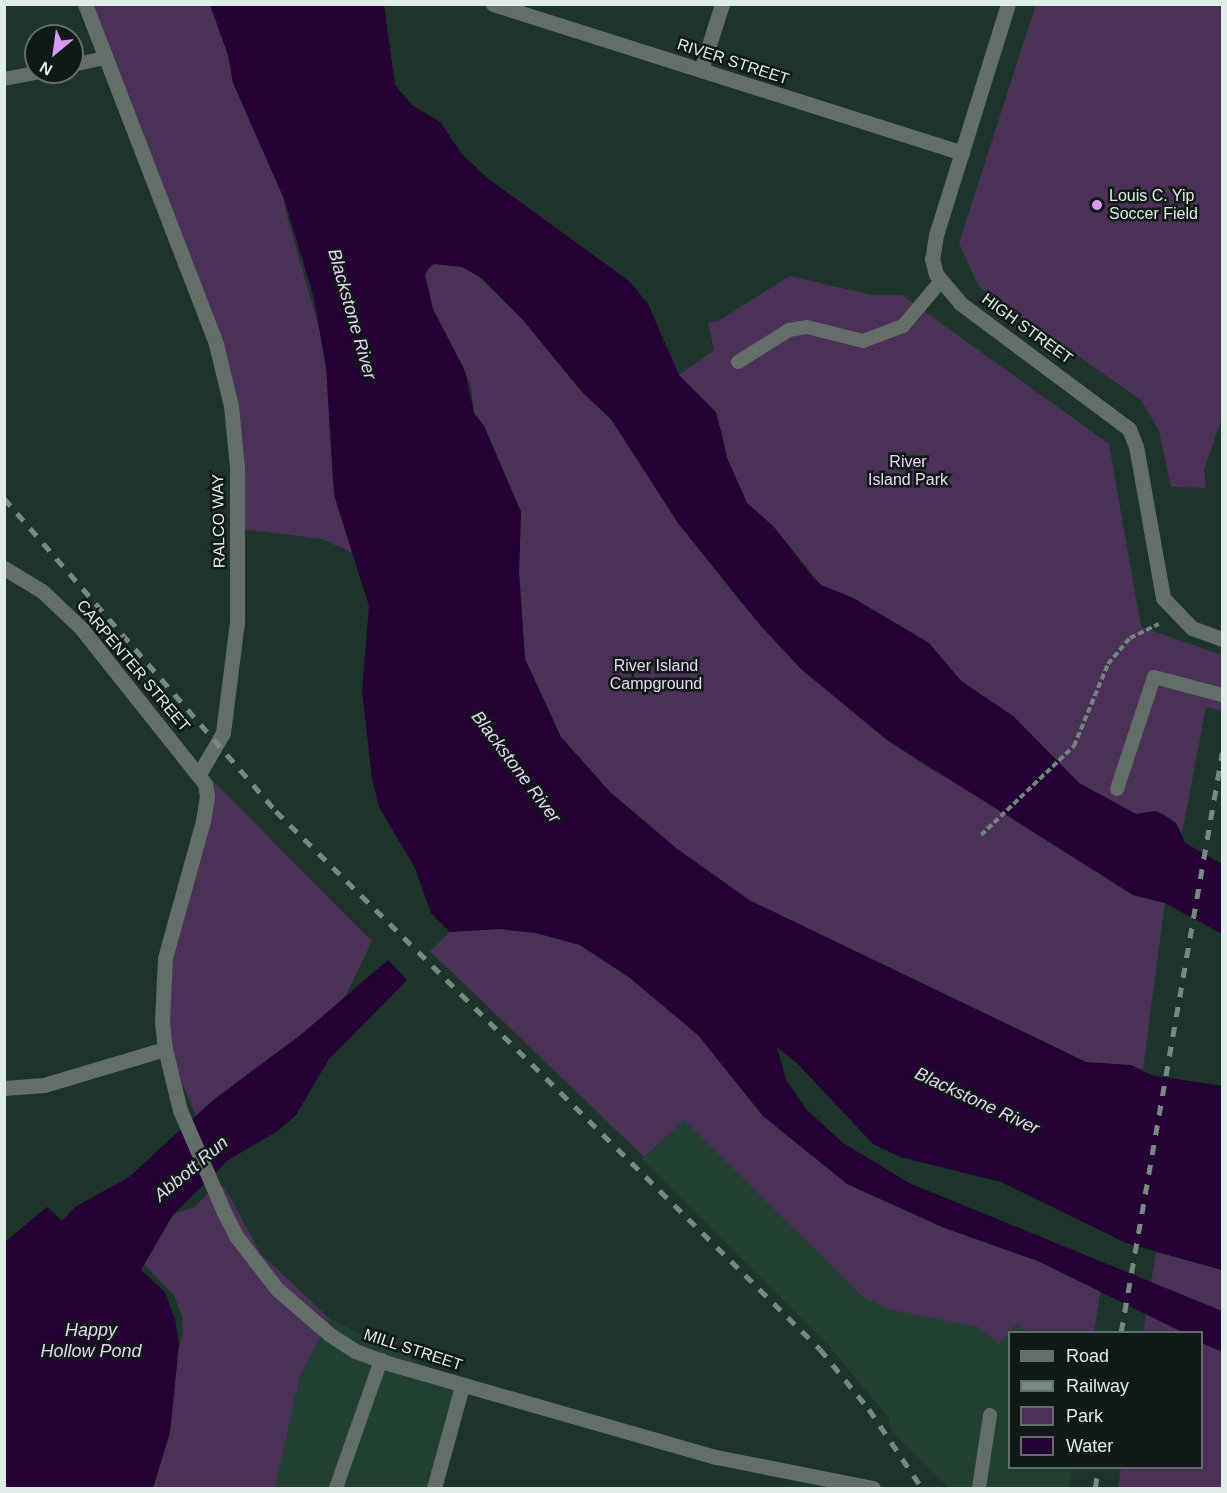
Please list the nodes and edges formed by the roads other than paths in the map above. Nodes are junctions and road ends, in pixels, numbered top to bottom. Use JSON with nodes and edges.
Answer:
{"nodes":[{"id":1,"x":85,"y":4,"type":"edge"},
{"id":2,"x":493,"y":4,"type":"edge"},
{"id":3,"x":722,"y":4,"type":"edge"},
{"id":4,"x":1008,"y":4,"type":"edge"},
{"id":5,"x":106,"y":58,"type":"junction"},
{"id":6,"x":84,"y":63,"type":"edge"},
{"id":7,"x":701,"y":70,"type":"junction"},
{"id":8,"x":24,"y":75,"type":"edge"},
{"id":9,"x":4,"y":79,"type":"edge"},
{"id":10,"x":962,"y":153,"type":"junction"},
{"id":11,"x":940,"y":282,"type":"junction"},
{"id":12,"x":738,"y":362,"type":"dead end"},
{"id":13,"x":4,"y":568,"type":"edge"},
{"id":14,"x":1222,"y":639,"type":"edge"},
{"id":15,"x":1222,"y":695,"type":"edge"},
{"id":16,"x":199,"y":774,"type":"junction"},
{"id":17,"x":1117,"y":789,"type":"dead end"},
{"id":18,"x":165,"y":1049,"type":"junction"},
{"id":19,"x":4,"y":1088,"type":"edge"},
{"id":20,"x":381,"y":1360,"type":"junction"},
{"id":21,"x":462,"y":1386,"type":"junction"},
{"id":22,"x":990,"y":1415,"type":"dead end"},
{"id":23,"x":336,"y":1488,"type":"edge"},
{"id":24,"x":434,"y":1488,"type":"edge"},
{"id":25,"x":873,"y":1488,"type":"edge"},
{"id":26,"x":979,"y":1488,"type":"edge"}],
"edges":[{"from":1,"to":5,"type":"street","name":"RALCO WAY"},
{"from":2,"to":7,"type":"street","name":"RIVER STREET"},
{"from":3,"to":7,"type":"street"},
{"from":4,"to":10,"type":"street","name":"HIGH STREET"},
{"from":5,"to":6,"type":"lane"},
{"from":5,"to":16,"type":"street","name":"RALCO WAY"},
{"from":7,"to":10,"type":"street","name":"RIVER STREET"},
{"from":8,"to":9,"type":"lane"},
{"from":10,"to":11,"type":"street","name":"HIGH STREET"},
{"from":11,"to":12,"type":"lane"},
{"from":11,"to":14,"type":"street","name":"HIGH STREET"},
{"from":13,"to":16,"type":"street","name":"CARPENTER STREET"},
{"from":15,"to":17,"type":"lane"},
{"from":16,"to":18,"type":"street"},
{"from":18,"to":19,"type":"street"},
{"from":18,"to":20,"type":"street","name":"MILL STREET"},
{"from":20,"to":21,"type":"street","name":"MILL STREET"},
{"from":20,"to":23,"type":"lane"},
{"from":21,"to":24,"type":"street"},
{"from":21,"to":25,"type":"street","name":"MILL STREET"},
{"from":22,"to":26,"type":"lane"}]}
